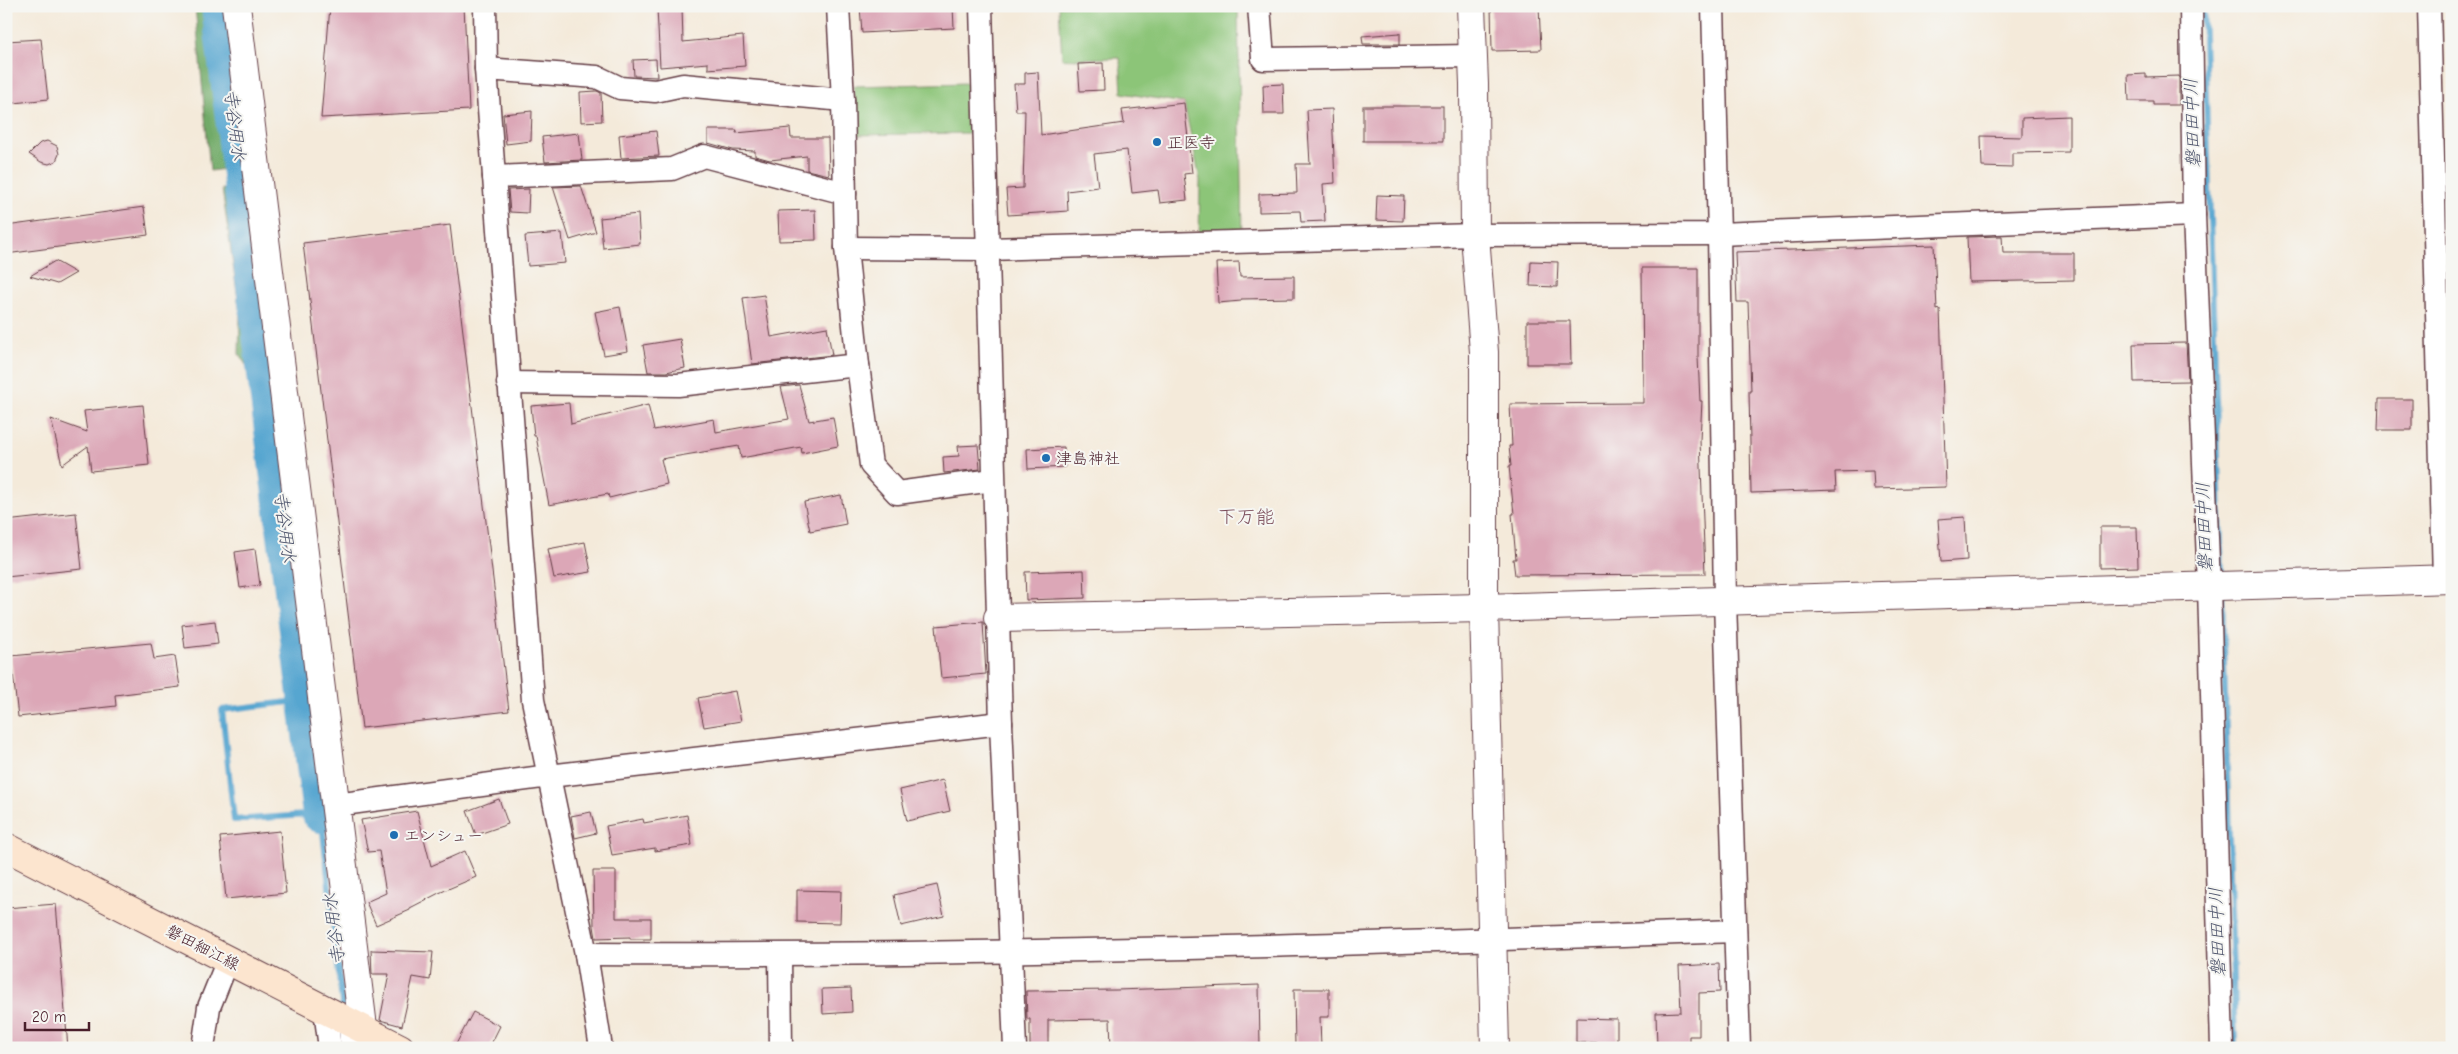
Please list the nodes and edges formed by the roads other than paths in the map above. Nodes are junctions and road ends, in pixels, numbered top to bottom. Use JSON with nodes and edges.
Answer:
{"nodes":[{"id":1,"x":236,"y":6,"type":"edge"},
{"id":2,"x":485,"y":6,"type":"edge"},
{"id":3,"x":838,"y":6,"type":"edge"},
{"id":4,"x":981,"y":6,"type":"edge"},
{"id":5,"x":1259,"y":6,"type":"edge"},
{"id":6,"x":1471,"y":6,"type":"edge"},
{"id":7,"x":1713,"y":6,"type":"edge"},
{"id":8,"x":2191,"y":6,"type":"edge"},
{"id":9,"x":2429,"y":6,"type":"edge"},
{"id":10,"x":1473,"y":56,"type":"junction"},
{"id":11,"x":486,"y":68,"type":"junction"},
{"id":12,"x":843,"y":100,"type":"junction"},
{"id":13,"x":494,"y":177,"type":"junction"},
{"id":14,"x":845,"y":193,"type":"junction"},
{"id":15,"x":2194,"y":215,"type":"junction"},
{"id":16,"x":1719,"y":234,"type":"junction"},
{"id":17,"x":1475,"y":235,"type":"junction"},
{"id":18,"x":846,"y":248,"type":"junction"},
{"id":19,"x":987,"y":249,"type":"junction"},
{"id":20,"x":858,"y":365,"type":"junction"},
{"id":21,"x":508,"y":383,"type":"junction"},
{"id":22,"x":993,"y":480,"type":"junction"},
{"id":23,"x":2448,"y":579,"type":"edge"},
{"id":24,"x":2209,"y":587,"type":"junction"},
{"id":25,"x":1724,"y":600,"type":"junction"},
{"id":26,"x":1484,"y":608,"type":"junction"},
{"id":27,"x":998,"y":618,"type":"junction"},
{"id":28,"x":1001,"y":723,"type":"junction"},
{"id":29,"x":549,"y":776,"type":"junction"},
{"id":30,"x":336,"y":805,"type":"junction"},
{"id":31,"x":6,"y":847,"type":"edge"},
{"id":32,"x":1735,"y":931,"type":"junction"},
{"id":33,"x":1492,"y":940,"type":"junction"},
{"id":34,"x":1010,"y":952,"type":"junction"},
{"id":35,"x":586,"y":954,"type":"junction"},
{"id":36,"x":780,"y":955,"type":"junction"},
{"id":37,"x":228,"y":960,"type":"junction"},
{"id":38,"x":347,"y":1026,"type":"edge"},
{"id":39,"x":203,"y":1048,"type":"edge"},
{"id":40,"x":330,"y":1048,"type":"edge"},
{"id":41,"x":400,"y":1048,"type":"edge"},
{"id":42,"x":602,"y":1048,"type":"edge"},
{"id":43,"x":781,"y":1048,"type":"edge"},
{"id":44,"x":1015,"y":1048,"type":"edge"},
{"id":45,"x":1496,"y":1048,"type":"edge"},
{"id":46,"x":1738,"y":1048,"type":"edge"},
{"id":47,"x":2222,"y":1048,"type":"edge"}],
"edges":[{"from":1,"to":30,"type":"street"},
{"from":2,"to":11,"type":"street"},
{"from":3,"to":12,"type":"street"},
{"from":4,"to":19,"type":"street"},
{"from":5,"to":10,"type":"street"},
{"from":6,"to":10,"type":"street"},
{"from":7,"to":16,"type":"street"},
{"from":8,"to":15,"type":"street"},
{"from":9,"to":23,"type":"street"},
{"from":10,"to":17,"type":"street"},
{"from":11,"to":12,"type":"street"},
{"from":11,"to":13,"type":"street"},
{"from":12,"to":14,"type":"street"},
{"from":13,"to":14,"type":"street"},
{"from":13,"to":21,"type":"street"},
{"from":14,"to":18,"type":"street"},
{"from":15,"to":16,"type":"street"},
{"from":15,"to":24,"type":"street"},
{"from":16,"to":17,"type":"street"},
{"from":16,"to":25,"type":"street"},
{"from":17,"to":19,"type":"street"},
{"from":17,"to":26,"type":"street"},
{"from":18,"to":19,"type":"street"},
{"from":18,"to":20,"type":"street"},
{"from":19,"to":22,"type":"street"},
{"from":20,"to":21,"type":"street"},
{"from":20,"to":22,"type":"street"},
{"from":21,"to":29,"type":"street"},
{"from":22,"to":27,"type":"street"},
{"from":23,"to":24,"type":"street"},
{"from":24,"to":25,"type":"street"},
{"from":24,"to":47,"type":"street"},
{"from":25,"to":26,"type":"street"},
{"from":25,"to":32,"type":"street"},
{"from":26,"to":27,"type":"street"},
{"from":26,"to":33,"type":"street"},
{"from":27,"to":28,"type":"street"},
{"from":28,"to":29,"type":"street"},
{"from":28,"to":34,"type":"street"},
{"from":29,"to":30,"type":"street"},
{"from":29,"to":35,"type":"street"},
{"from":30,"to":38,"type":"street"},
{"from":31,"to":37,"type":"main road","name":"磐田細江線"},
{"from":32,"to":33,"type":"street"},
{"from":32,"to":46,"type":"street"},
{"from":33,"to":34,"type":"street"},
{"from":33,"to":45,"type":"street"},
{"from":34,"to":36,"type":"street"},
{"from":34,"to":44,"type":"street"},
{"from":35,"to":36,"type":"street"},
{"from":35,"to":42,"type":"street"},
{"from":36,"to":43,"type":"street"},
{"from":37,"to":38,"type":"main road","name":"磐田細江線"},
{"from":37,"to":39,"type":"street"},
{"from":38,"to":40,"type":"street"},
{"from":38,"to":41,"type":"main road","name":"磐田細江線"}]}
